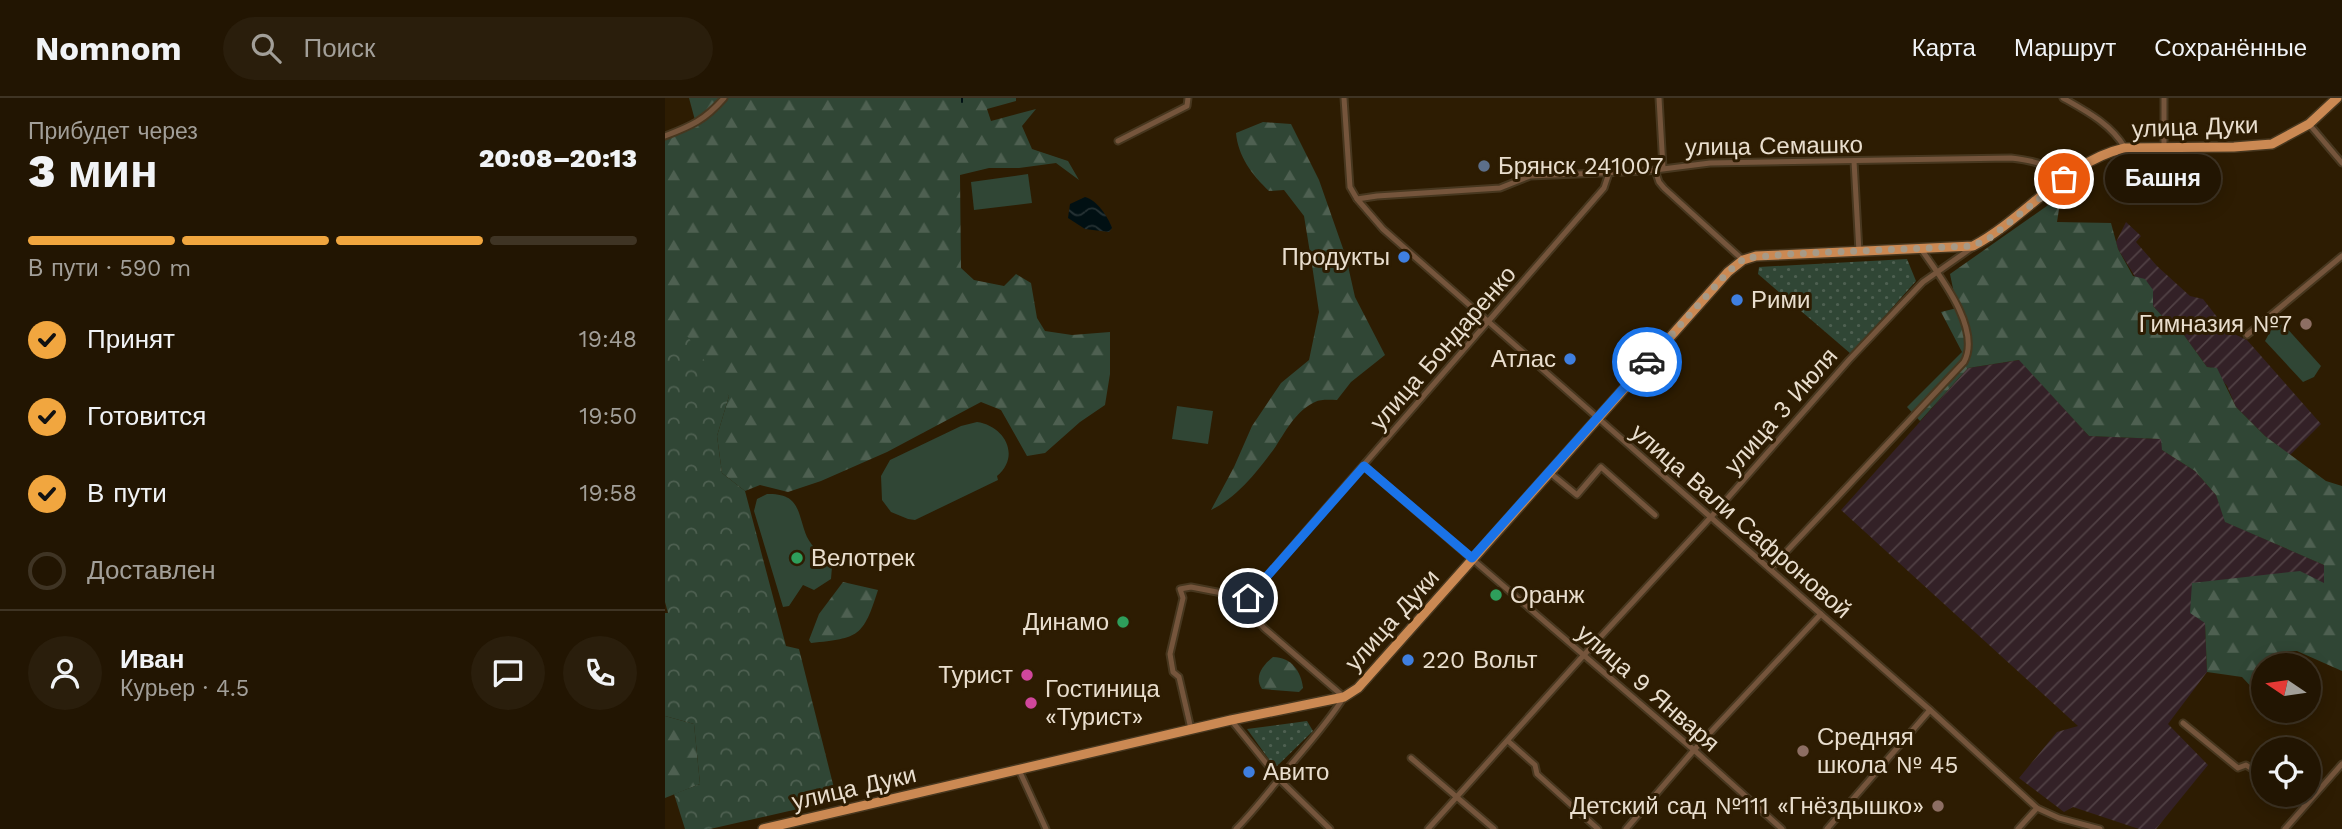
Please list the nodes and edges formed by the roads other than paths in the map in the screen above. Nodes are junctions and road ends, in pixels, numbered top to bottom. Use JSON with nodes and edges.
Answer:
{"nodes":[{"id":1,"x":724,"y":98,"type":"edge"},
{"id":2,"x":1188,"y":98,"type":"edge"},
{"id":3,"x":1344,"y":98,"type":"edge"},
{"id":4,"x":1659,"y":98,"type":"edge"},
{"id":5,"x":2063,"y":98,"type":"edge"},
{"id":6,"x":2164,"y":98,"type":"edge"},
{"id":7,"x":2337,"y":98,"type":"edge"},
{"id":8,"x":2309,"y":124,"type":"junction"},
{"id":9,"x":665,"y":136,"type":"edge"},
{"id":10,"x":1118,"y":141,"type":"dead end"},
{"id":11,"x":2164,"y":147,"type":"junction"},
{"id":12,"x":2125,"y":148,"type":"junction"},
{"id":13,"x":1854,"y":161,"type":"junction"},
{"id":14,"x":2342,"y":163,"type":"edge"},
{"id":15,"x":1663,"y":168,"type":"junction"},
{"id":16,"x":1655,"y":170,"type":"junction"},
{"id":17,"x":1609,"y":173,"type":"junction"},
{"id":18,"x":2064,"y":179,"type":"junction"},
{"id":19,"x":1357,"y":199,"type":"junction"},
{"id":20,"x":1973,"y":246,"type":"junction"},
{"id":21,"x":1921,"y":249,"type":"junction"},
{"id":22,"x":1860,"y":252,"type":"junction"},
{"id":23,"x":2342,"y":256,"type":"edge"},
{"id":24,"x":1743,"y":260,"type":"junction"},
{"id":25,"x":1937,"y":272,"type":"junction"},
{"id":26,"x":1490,"y":321,"type":"junction"},
{"id":27,"x":2247,"y":335,"type":"dead end"},
{"id":28,"x":1598,"y":418,"type":"junction"},
{"id":29,"x":1364,"y":466,"type":"junction"},
{"id":30,"x":1549,"y":472,"type":"junction"},
{"id":31,"x":1655,"y":515,"type":"dead end"},
{"id":32,"x":1711,"y":517,"type":"junction"},
{"id":33,"x":1472,"y":558,"type":"junction"},
{"id":34,"x":1770,"y":569,"type":"junction"},
{"id":35,"x":1248,"y":598,"type":"junction"},
{"id":36,"x":1821,"y":614,"type":"junction"},
{"id":37,"x":1583,"y":656,"type":"junction"},
{"id":38,"x":1343,"y":697,"type":"junction"},
{"id":39,"x":1930,"y":710,"type":"junction"},
{"id":40,"x":1231,"y":720,"type":"junction"},
{"id":41,"x":2183,"y":723,"type":"dead end"},
{"id":42,"x":1191,"y":729,"type":"junction"},
{"id":43,"x":1508,"y":741,"type":"junction"},
{"id":44,"x":1694,"y":750,"type":"junction"},
{"id":45,"x":1411,"y":758,"type":"dead end"},
{"id":46,"x":2342,"y":764,"type":"edge"},
{"id":47,"x":2251,"y":768,"type":"edge"},
{"id":48,"x":1019,"y":770,"type":"junction"},
{"id":49,"x":1279,"y":779,"type":"junction"},
{"id":50,"x":2321,"y":787,"type":"edge"},
{"id":51,"x":1457,"y":797,"type":"junction"},
{"id":52,"x":2303,"y":807,"type":"edge"},
{"id":53,"x":2037,"y":808,"type":"junction"},
{"id":54,"x":765,"y":829,"type":"edge"},
{"id":55,"x":1046,"y":829,"type":"edge"},
{"id":56,"x":1236,"y":829,"type":"edge"},
{"id":57,"x":1330,"y":829,"type":"edge"},
{"id":58,"x":1428,"y":829,"type":"edge"},
{"id":59,"x":1494,"y":829,"type":"edge"},
{"id":60,"x":1598,"y":829,"type":"edge"},
{"id":61,"x":1626,"y":829,"type":"edge"},
{"id":62,"x":1782,"y":829,"type":"edge"},
{"id":63,"x":1827,"y":829,"type":"edge"},
{"id":64,"x":2018,"y":829,"type":"edge"},
{"id":65,"x":2100,"y":829,"type":"edge"},
{"id":66,"x":2285,"y":829,"type":"edge"}],
"edges":[{"from":1,"to":9,"type":"street"},
{"from":2,"to":10,"type":"street"},
{"from":3,"to":19,"type":"street","name":"улица Вали Сафроновой"},
{"from":4,"to":15,"type":"street"},
{"from":5,"to":12,"type":"street"},
{"from":6,"to":11,"type":"street"},
{"from":7,"to":8,"type":"main road","name":"улица Дуки"},
{"from":8,"to":11,"type":"main road","name":"улица Дуки"},
{"from":8,"to":14,"type":"street"},
{"from":11,"to":12,"type":"main road","name":"улица Дуки"},
{"from":12,"to":18,"type":"main road","name":"улица Дуки"},
{"from":13,"to":15,"type":"street","name":"улица Семашко"},
{"from":13,"to":18,"type":"street","name":"улица Семашко"},
{"from":13,"to":22,"type":"street"},
{"from":15,"to":16,"type":"street","name":"улица Семашко"},
{"from":16,"to":17,"type":"street","name":"улица Семашко"},
{"from":16,"to":24,"type":"street"},
{"from":17,"to":19,"type":"street","name":"улица Семашко"},
{"from":17,"to":26,"type":"street","name":"улица Бондаренко"},
{"from":18,"to":20,"type":"main road","name":"улица Дуки"},
{"from":19,"to":26,"type":"street","name":"улица Вали Сафроновой"},
{"from":20,"to":21,"type":"main road","name":"улица Дуки"},
{"from":20,"to":25,"type":"street","name":"улица 3 Июля"},
{"from":21,"to":22,"type":"main road","name":"улица Дуки"},
{"from":21,"to":25,"type":"street"},
{"from":22,"to":24,"type":"main road","name":"улица Дуки"},
{"from":23,"to":27,"type":"street"},
{"from":24,"to":28,"type":"main road","name":"улица Дуки"},
{"from":25,"to":32,"type":"street","name":"улица 3 Июля"},
{"from":25,"to":34,"type":"street"},
{"from":26,"to":28,"type":"street","name":"улица Вали Сафроновой"},
{"from":26,"to":29,"type":"street","name":"улица Бондаренко"},
{"from":28,"to":30,"type":"main road","name":"улица Дуки"},
{"from":28,"to":32,"type":"street","name":"улица Вали Сафроновой"},
{"from":29,"to":33,"type":"street","name":"улица 9 Января"},
{"from":29,"to":35,"type":"street","name":"улица Бондаренко"},
{"from":30,"to":31,"type":"street"},
{"from":30,"to":33,"type":"main road","name":"улица Дуки"},
{"from":32,"to":34,"type":"street","name":"улица Вали Сафроновой"},
{"from":32,"to":37,"type":"street","name":"улица 3 Июля"},
{"from":33,"to":37,"type":"street","name":"улица 9 Января"},
{"from":33,"to":38,"type":"main road","name":"улица Дуки"},
{"from":34,"to":36,"type":"street","name":"улица Вали Сафроновой"},
{"from":35,"to":38,"type":"street"},
{"from":35,"to":42,"type":"street"},
{"from":36,"to":39,"type":"street","name":"улица Вали Сафроновой"},
{"from":36,"to":44,"type":"street"},
{"from":37,"to":43,"type":"street","name":"улица 3 Июля"},
{"from":37,"to":44,"type":"street","name":"улица 9 Января"},
{"from":38,"to":40,"type":"main road","name":"улица Дуки"},
{"from":38,"to":49,"type":"street"},
{"from":39,"to":53,"type":"street","name":"улица Вали Сафроновой"},
{"from":39,"to":63,"type":"street"},
{"from":40,"to":42,"type":"main road","name":"улица Дуки"},
{"from":40,"to":49,"type":"street"},
{"from":41,"to":47,"type":"street"},
{"from":42,"to":48,"type":"main road","name":"улица Дуки"},
{"from":43,"to":51,"type":"street","name":"улица 3 Июля"},
{"from":43,"to":60,"type":"street"},
{"from":44,"to":61,"type":"street"},
{"from":44,"to":62,"type":"street","name":"улица 9 Января"},
{"from":45,"to":51,"type":"street"},
{"from":46,"to":50,"type":"street"},
{"from":48,"to":54,"type":"main road","name":"улица Дуки"},
{"from":48,"to":55,"type":"street"},
{"from":49,"to":56,"type":"street"},
{"from":49,"to":57,"type":"street"},
{"from":51,"to":58,"type":"street","name":"улица 3 Июля"},
{"from":51,"to":59,"type":"street"},
{"from":52,"to":66,"type":"street"},
{"from":53,"to":64,"type":"street"},
{"from":53,"to":65,"type":"street","name":"улица Вали Сафроновой"}]}
